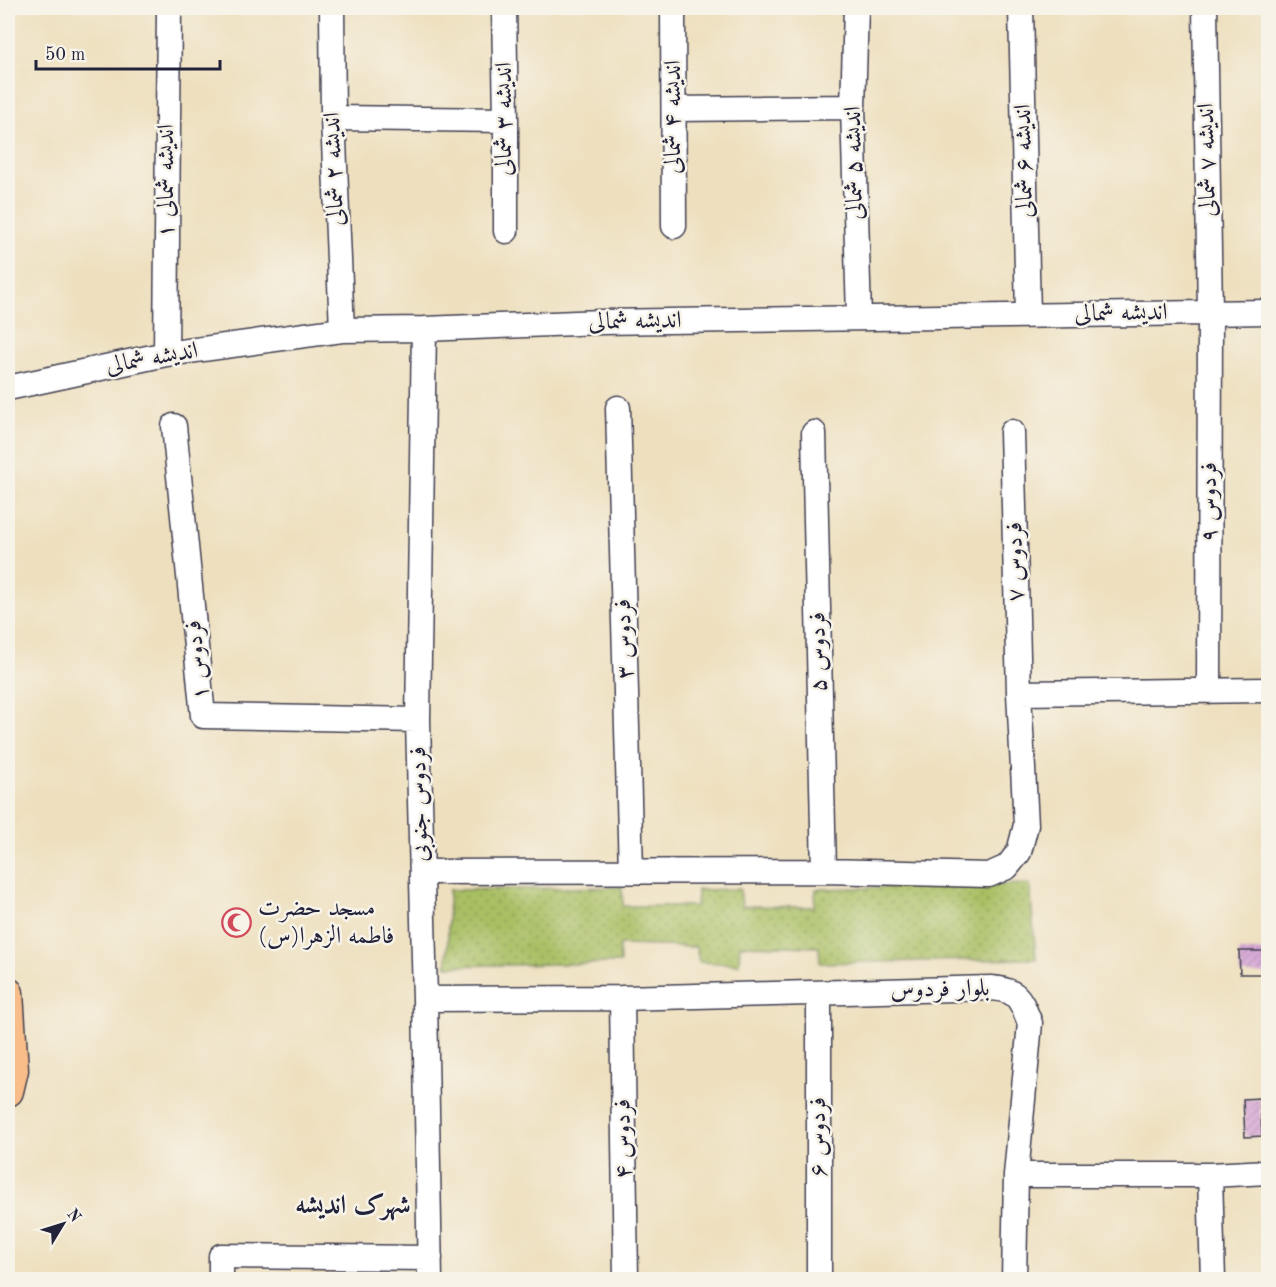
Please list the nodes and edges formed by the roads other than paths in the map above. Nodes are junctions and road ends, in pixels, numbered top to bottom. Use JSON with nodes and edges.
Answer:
{"nodes":[{"id":1,"x":169,"y":8,"type":"edge"},
{"id":2,"x":332,"y":8,"type":"edge"},
{"id":3,"x":504,"y":8,"type":"edge"},
{"id":4,"x":673,"y":8,"type":"edge"},
{"id":5,"x":856,"y":8,"type":"edge"},
{"id":6,"x":1021,"y":8,"type":"edge"},
{"id":7,"x":1205,"y":8,"type":"edge"},
{"id":8,"x":854,"y":107,"type":"junction"},
{"id":9,"x":674,"y":109,"type":"junction"},
{"id":10,"x":333,"y":118,"type":"junction"},
{"id":11,"x":506,"y":120,"type":"junction"},
{"id":12,"x":674,"y":226,"type":"dead end"},
{"id":13,"x":506,"y":231,"type":"dead end"},
{"id":14,"x":1210,"y":312,"type":"junction"},
{"id":15,"x":1269,"y":312,"type":"edge"},
{"id":16,"x":1028,"y":315,"type":"junction"},
{"id":17,"x":859,"y":318,"type":"junction"},
{"id":18,"x":424,"y":329,"type":"junction"},
{"id":19,"x":342,"y":330,"type":"junction"},
{"id":20,"x":166,"y":354,"type":"junction"},
{"id":21,"x":8,"y":388,"type":"edge"},
{"id":22,"x":618,"y":408,"type":"dead end"},
{"id":23,"x":174,"y":426,"type":"dead end"},
{"id":24,"x":1012,"y":432,"type":"dead end"},
{"id":25,"x":814,"y":433,"type":"dead end"},
{"id":26,"x":1269,"y":690,"type":"edge"},
{"id":27,"x":1209,"y":691,"type":"junction"},
{"id":28,"x":1019,"y":693,"type":"junction"},
{"id":29,"x":418,"y":720,"type":"junction"},
{"id":30,"x":631,"y":871,"type":"junction"},
{"id":31,"x":824,"y":871,"type":"junction"},
{"id":32,"x":422,"y":872,"type":"junction"},
{"id":33,"x":8,"y":993,"type":"edge"},
{"id":34,"x":819,"y":994,"type":"junction"},
{"id":35,"x":622,"y":998,"type":"junction"},
{"id":36,"x":425,"y":999,"type":"junction"},
{"id":37,"x":9,"y":1073,"type":"edge"},
{"id":38,"x":1269,"y":1172,"type":"edge"},
{"id":39,"x":1016,"y":1175,"type":"junction"},
{"id":40,"x":1210,"y":1175,"type":"junction"},
{"id":41,"x":430,"y":1269,"type":"edge"},
{"id":42,"x":221,"y":1280,"type":"edge"},
{"id":43,"x":626,"y":1280,"type":"edge"},
{"id":44,"x":819,"y":1280,"type":"edge"},
{"id":45,"x":1014,"y":1280,"type":"edge"},
{"id":46,"x":1213,"y":1280,"type":"edge"}],
"edges":[{"from":1,"to":20,"type":"street","name":"اندیشه شمالی ۱"},
{"from":2,"to":10,"type":"street","name":"اندیشه ۲ شمالی"},
{"from":3,"to":11,"type":"street","name":"اندیشه ۳ شمالی"},
{"from":4,"to":9,"type":"street","name":"اندیشه ۴ شمالی"},
{"from":5,"to":8,"type":"street","name":"اندیشه ۵ شمالی"},
{"from":6,"to":16,"type":"street","name":"اندیشه ۶ شمالی"},
{"from":7,"to":14,"type":"street","name":"اندیشه ۷ شمالی"},
{"from":8,"to":9,"type":"street"},
{"from":8,"to":17,"type":"street","name":"اندیشه ۵ شمالی"},
{"from":9,"to":12,"type":"street","name":"اندیشه ۴ شمالی"},
{"from":10,"to":11,"type":"street"},
{"from":10,"to":19,"type":"street","name":"اندیشه ۲ شمالی"},
{"from":11,"to":13,"type":"street","name":"اندیشه ۳ شمالی"},
{"from":14,"to":15,"type":"street","name":"اندیشه شمالی"},
{"from":14,"to":16,"type":"street","name":"اندیشه شمالی"},
{"from":14,"to":27,"type":"street","name":"فردوس ۹"},
{"from":16,"to":17,"type":"street","name":"اندیشه شمالی"},
{"from":17,"to":18,"type":"street","name":"اندیشه شمالی"},
{"from":18,"to":19,"type":"street","name":"اندیشه شمالی"},
{"from":18,"to":29,"type":"street","name":"فردوس جنوبی"},
{"from":19,"to":20,"type":"street","name":"اندیشه شمالی"},
{"from":20,"to":21,"type":"street","name":"اندیشه شمالی"},
{"from":22,"to":30,"type":"street","name":"فردوس ۳"},
{"from":23,"to":29,"type":"street","name":"فردوس ۱"},
{"from":24,"to":28,"type":"street","name":"فردوس ۷"},
{"from":25,"to":31,"type":"street","name":"فردوس ۵"},
{"from":26,"to":27,"type":"street"},
{"from":27,"to":28,"type":"street"},
{"from":28,"to":31,"type":"street"},
{"from":29,"to":32,"type":"street","name":"فردوس جنوبی"},
{"from":30,"to":31,"type":"street"},
{"from":30,"to":32,"type":"street"},
{"from":32,"to":36,"type":"street","name":"فردوس جنوبی"},
{"from":33,"to":37,"type":"main road"},
{"from":34,"to":35,"type":"street","name":"بلوار فردوس"},
{"from":34,"to":39,"type":"street","name":"بلوار فردوس"},
{"from":34,"to":44,"type":"street","name":"فردوس ۶"},
{"from":35,"to":36,"type":"street","name":"بلوار فردوس"},
{"from":35,"to":43,"type":"street","name":"فردوس ۴"},
{"from":36,"to":41,"type":"street","name":"فردوس جنوبی"},
{"from":38,"to":40,"type":"street"},
{"from":39,"to":40,"type":"street"},
{"from":39,"to":45,"type":"street","name":"بلوار فردوس"},
{"from":40,"to":46,"type":"street"},
{"from":41,"to":42,"type":"street"}]}
